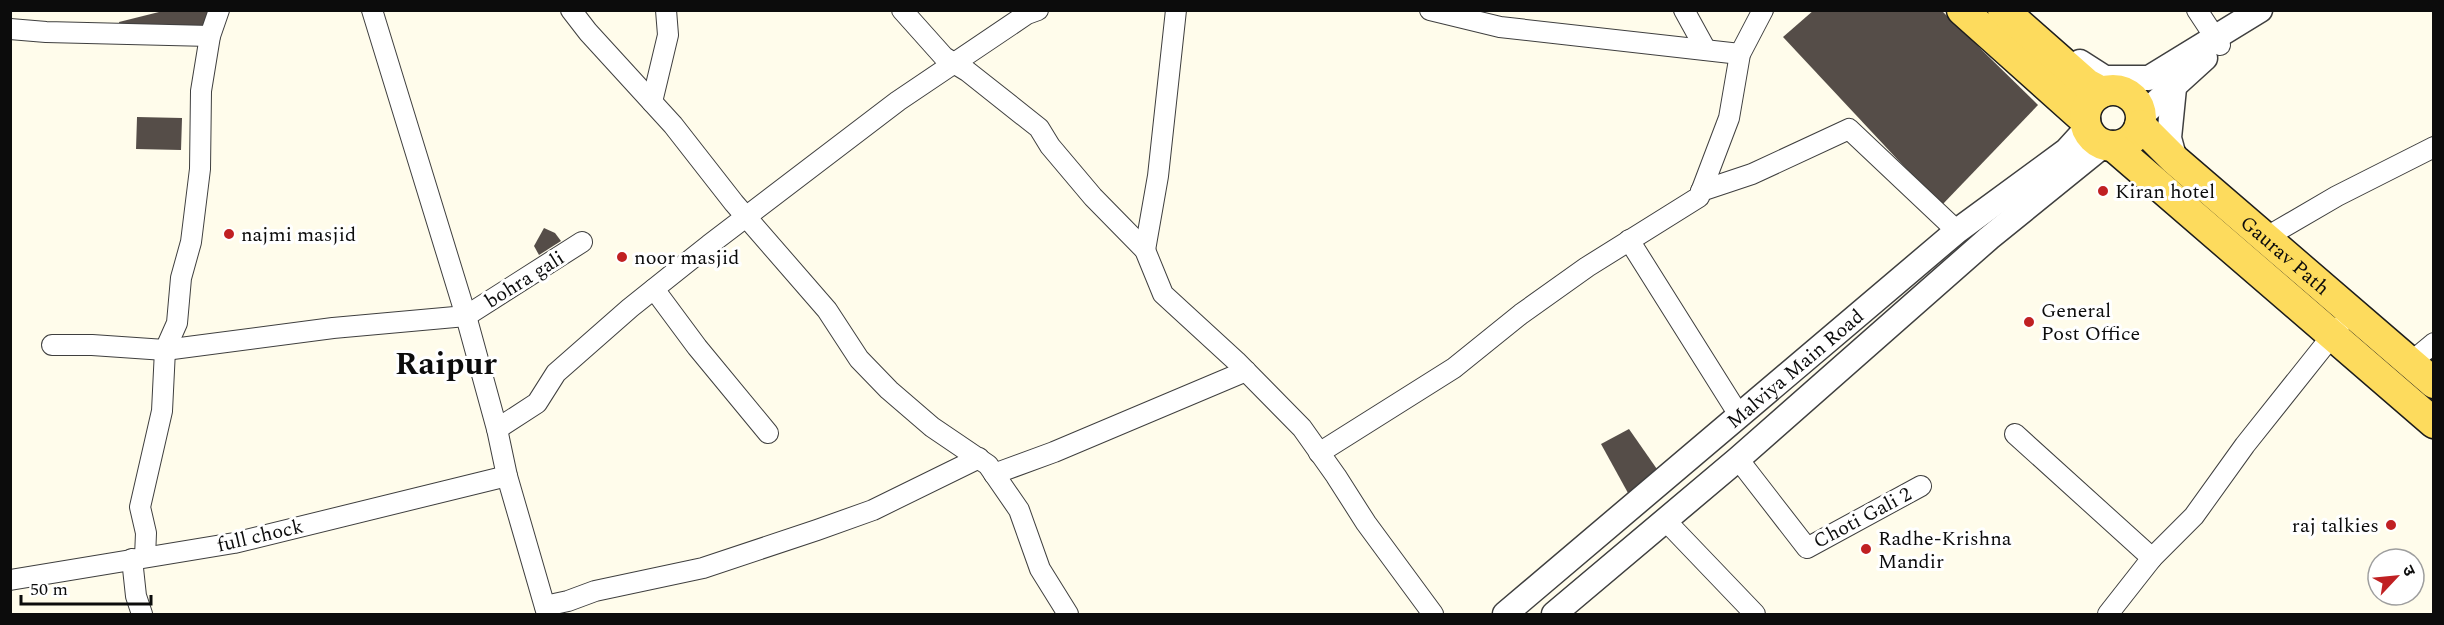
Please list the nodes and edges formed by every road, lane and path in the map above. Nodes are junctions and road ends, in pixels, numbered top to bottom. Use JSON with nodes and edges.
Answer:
{"nodes":[{"id":1,"x":219,"y":10,"type":"edge"},
{"id":2,"x":372,"y":10,"type":"edge"},
{"id":3,"x":571,"y":10,"type":"edge"},
{"id":4,"x":666,"y":10,"type":"edge"},
{"id":5,"x":902,"y":10,"type":"edge"},
{"id":6,"x":1176,"y":10,"type":"edge"},
{"id":7,"x":1430,"y":10,"type":"edge"},
{"id":8,"x":1684,"y":10,"type":"edge"},
{"id":9,"x":1763,"y":10,"type":"edge"},
{"id":10,"x":1962,"y":10,"type":"edge"},
{"id":11,"x":2197,"y":10,"type":"edge"},
{"id":12,"x":2261,"y":10,"type":"edge"},
{"id":13,"x":1031,"y":12,"type":"edge"},
{"id":14,"x":2007,"y":14,"type":"edge"},
{"id":15,"x":10,"y":29,"type":"edge"},
{"id":16,"x":210,"y":36,"type":"junction"},
{"id":17,"x":2218,"y":41,"type":"junction"},
{"id":18,"x":1706,"y":50,"type":"junction"},
{"id":19,"x":1740,"y":54,"type":"junction"},
{"id":20,"x":956,"y":64,"type":"junction"},
{"id":21,"x":2174,"y":88,"type":"junction"},
{"id":22,"x":2102,"y":92,"type":"junction"},
{"id":23,"x":652,"y":102,"type":"junction"},
{"id":24,"x":2140,"y":121,"type":"junction"},
{"id":25,"x":2098,"y":135,"type":"junction"},
{"id":26,"x":2433,"y":147,"type":"edge"},
{"id":27,"x":2175,"y":160,"type":"junction"},
{"id":28,"x":1701,"y":191,"type":"junction"},
{"id":29,"x":746,"y":217,"type":"junction"},
{"id":30,"x":1958,"y":231,"type":"junction"},
{"id":31,"x":2265,"y":238,"type":"junction"},
{"id":32,"x":1629,"y":240,"type":"junction"},
{"id":33,"x":582,"y":242,"type":"dead end"},
{"id":34,"x":1145,"y":250,"type":"junction"},
{"id":35,"x":654,"y":289,"type":"junction"},
{"id":36,"x":2349,"y":311,"type":"junction"},
{"id":37,"x":466,"y":316,"type":"junction"},
{"id":38,"x":2332,"y":336,"type":"junction"},
{"id":39,"x":2433,"y":343,"type":"edge"},
{"id":40,"x":52,"y":345,"type":"dead end"},
{"id":41,"x":165,"y":350,"type":"junction"},
{"id":42,"x":2410,"y":363,"type":"junction"},
{"id":43,"x":1246,"y":371,"type":"junction"},
{"id":44,"x":2433,"y":383,"type":"edge"},
{"id":45,"x":1739,"y":415,"type":"junction"},
{"id":46,"x":2433,"y":423,"type":"edge"},
{"id":47,"x":496,"y":429,"type":"junction"},
{"id":48,"x":768,"y":433,"type":"dead end"},
{"id":49,"x":2015,"y":434,"type":"dead end"},
{"id":50,"x":1319,"y":453,"type":"junction"},
{"id":51,"x":979,"y":458,"type":"junction"},
{"id":52,"x":1738,"y":459,"type":"junction"},
{"id":53,"x":994,"y":474,"type":"junction"},
{"id":54,"x":507,"y":476,"type":"junction"},
{"id":55,"x":1921,"y":486,"type":"dead end"},
{"id":56,"x":1665,"y":520,"type":"junction"},
{"id":57,"x":139,"y":558,"type":"junction"},
{"id":58,"x":2152,"y":558,"type":"junction"},
{"id":59,"x":10,"y":580,"type":"edge"},
{"id":60,"x":546,"y":610,"type":"edge"},
{"id":61,"x":142,"y":615,"type":"edge"},
{"id":62,"x":1068,"y":615,"type":"edge"},
{"id":63,"x":1433,"y":615,"type":"edge"},
{"id":64,"x":1505,"y":615,"type":"edge"},
{"id":65,"x":1554,"y":615,"type":"edge"},
{"id":66,"x":1755,"y":615,"type":"edge"},
{"id":67,"x":2108,"y":615,"type":"edge"}],
"edges":[{"from":1,"to":16,"type":"street"},
{"from":2,"to":37,"type":"street"},
{"from":3,"to":23,"type":"street"},
{"from":4,"to":23,"type":"street"},
{"from":5,"to":20,"type":"street"},
{"from":6,"to":34,"type":"street"},
{"from":7,"to":18,"type":"street"},
{"from":8,"to":18,"type":"street"},
{"from":9,"to":19,"type":"street"},
{"from":10,"to":25,"type":"main road"},
{"from":11,"to":17,"type":"street"},
{"from":12,"to":17,"type":"street"},
{"from":13,"to":20,"type":"street"},
{"from":14,"to":17,"type":"street"},
{"from":14,"to":22,"type":"main road"},
{"from":15,"to":16,"type":"street"},
{"from":16,"to":41,"type":"street"},
{"from":17,"to":21,"type":"street"},
{"from":18,"to":19,"type":"street"},
{"from":19,"to":28,"type":"street"},
{"from":20,"to":29,"type":"street"},
{"from":20,"to":34,"type":"street"},
{"from":21,"to":24,"type":"street"},
{"from":21,"to":27,"type":"street"},
{"from":22,"to":24,"type":"main road"},
{"from":22,"to":25,"type":"main road"},
{"from":23,"to":29,"type":"street"},
{"from":24,"to":25,"type":"main road"},
{"from":24,"to":27,"type":"main road","name":"Gaurav Path"},
{"from":25,"to":30,"type":"street","name":"Malviya Main Road"},
{"from":25,"to":38,"type":"main road"},
{"from":25,"to":52,"type":"street","name":"Malviya Main Road"},
{"from":26,"to":31,"type":"street"},
{"from":27,"to":31,"type":"main road","name":"Gaurav Path"},
{"from":28,"to":30,"type":"street"},
{"from":28,"to":32,"type":"street"},
{"from":29,"to":35,"type":"street"},
{"from":29,"to":51,"type":"street"},
{"from":30,"to":45,"type":"street","name":"Malviya Main Road"},
{"from":31,"to":36,"type":"main road","name":"Gaurav Path"},
{"from":32,"to":45,"type":"street"},
{"from":32,"to":50,"type":"street"},
{"from":33,"to":37,"type":"street","name":"bohra gali"},
{"from":34,"to":43,"type":"street"},
{"from":35,"to":47,"type":"street"},
{"from":35,"to":48,"type":"street"},
{"from":36,"to":38,"type":"street"},
{"from":36,"to":42,"type":"main road","name":"Gaurav Path"},
{"from":37,"to":41,"type":"street"},
{"from":37,"to":47,"type":"street"},
{"from":38,"to":46,"type":"main road"},
{"from":38,"to":58,"type":"street"},
{"from":39,"to":42,"type":"street"},
{"from":40,"to":41,"type":"street"},
{"from":41,"to":57,"type":"street"},
{"from":42,"to":44,"type":"main road","name":"Gaurav Path"},
{"from":43,"to":50,"type":"street"},
{"from":43,"to":53,"type":"street"},
{"from":45,"to":64,"type":"street","name":"Malviya Main Road"},
{"from":47,"to":54,"type":"street"},
{"from":49,"to":58,"type":"street"},
{"from":50,"to":63,"type":"street"},
{"from":51,"to":53,"type":"street"},
{"from":51,"to":60,"type":"street"},
{"from":52,"to":55,"type":"street","name":"Choti Gali 2"},
{"from":52,"to":56,"type":"street","name":"Malviya Main Road"},
{"from":53,"to":62,"type":"street"},
{"from":54,"to":57,"type":"street","name":"full chock"},
{"from":54,"to":60,"type":"street"},
{"from":56,"to":65,"type":"street","name":"Malviya Main Road"},
{"from":56,"to":66,"type":"street"},
{"from":57,"to":59,"type":"street","name":"full chock"},
{"from":57,"to":61,"type":"street"},
{"from":58,"to":67,"type":"street"}]}
